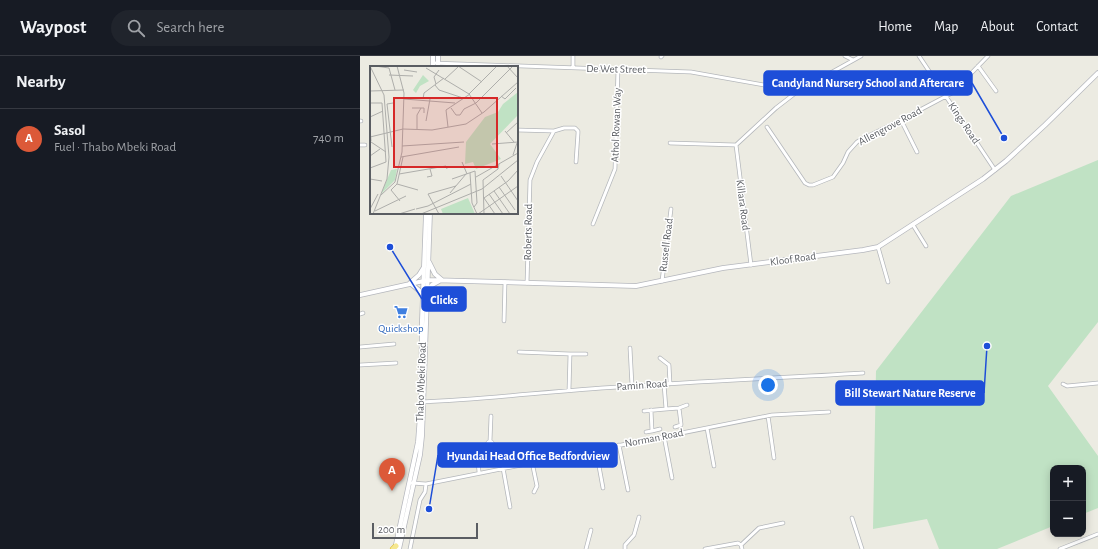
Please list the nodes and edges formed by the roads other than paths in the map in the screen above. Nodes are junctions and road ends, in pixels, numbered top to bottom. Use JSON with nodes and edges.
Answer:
{"nodes":[{"id":1,"x":433,"y":56,"type":"edge"},
{"id":2,"x":438,"y":56,"type":"edge"},
{"id":3,"x":573,"y":56,"type":"edge"},
{"id":4,"x":845,"y":56,"type":"edge"},
{"id":5,"x":861,"y":56,"type":"edge"},
{"id":6,"x":919,"y":56,"type":"edge"},
{"id":7,"x":988,"y":56,"type":"edge"},
{"id":8,"x":853,"y":60,"type":"junction"},
{"id":9,"x":436,"y":65,"type":"edge"},
{"id":10,"x":482,"y":66,"type":"edge"},
{"id":11,"x":978,"y":66,"type":"junction"},
{"id":12,"x":518,"y":67,"type":"edge"},
{"id":13,"x":573,"y":68,"type":"junction"},
{"id":14,"x":618,"y":69,"type":"junction"},
{"id":15,"x":1098,"y":73,"type":"edge"},
{"id":16,"x":798,"y":91,"type":"junction"},
{"id":17,"x":996,"y":91,"type":"dead end"},
{"id":18,"x":946,"y":97,"type":"junction"},
{"id":19,"x":901,"y":120,"type":"junction"},
{"id":20,"x":767,"y":127,"type":"dead end"},
{"id":21,"x":518,"y":130,"type":"edge"},
{"id":22,"x":554,"y":131,"type":"junction"},
{"id":23,"x":670,"y":143,"type":"dead end"},
{"id":24,"x":360,"y":145,"type":"edge"},
{"id":25,"x":365,"y":145,"type":"dead end"},
{"id":26,"x":736,"y":145,"type":"junction"},
{"id":27,"x":917,"y":152,"type":"dead end"},
{"id":28,"x":576,"y":162,"type":"dead end"},
{"id":29,"x":995,"y":170,"type":"junction"},
{"id":30,"x":671,"y":209,"type":"dead end"},
{"id":31,"x":426,"y":214,"type":"edge"},
{"id":32,"x":430,"y":214,"type":"edge"},
{"id":33,"x":593,"y":224,"type":"dead end"},
{"id":34,"x":913,"y":225,"type":"junction"},
{"id":35,"x":926,"y":246,"type":"dead end"},
{"id":36,"x":878,"y":247,"type":"junction"},
{"id":37,"x":428,"y":261,"type":"junction"},
{"id":38,"x":425,"y":265,"type":"junction"},
{"id":39,"x":751,"y":265,"type":"junction"},
{"id":40,"x":426,"y":280,"type":"junction"},
{"id":41,"x":442,"y":280,"type":"junction"},
{"id":42,"x":662,"y":281,"type":"junction"},
{"id":43,"x":505,"y":282,"type":"junction"},
{"id":44,"x":888,"y":282,"type":"dead end"},
{"id":45,"x":409,"y":283,"type":"junction"},
{"id":46,"x":527,"y":283,"type":"junction"},
{"id":47,"x":426,"y":294,"type":"junction"},
{"id":48,"x":360,"y":295,"type":"edge"},
{"id":49,"x":504,"y":321,"type":"dead end"},
{"id":50,"x":394,"y":344,"type":"dead end"},
{"id":51,"x":360,"y":347,"type":"edge"},
{"id":52,"x":630,"y":348,"type":"dead end"},
{"id":53,"x":519,"y":352,"type":"dead end"},
{"id":54,"x":570,"y":354,"type":"junction"},
{"id":55,"x":586,"y":354,"type":"dead end"},
{"id":56,"x":660,"y":358,"type":"dead end"},
{"id":57,"x":396,"y":363,"type":"dead end"},
{"id":58,"x":360,"y":365,"type":"edge"},
{"id":59,"x":863,"y":373,"type":"dead end"},
{"id":60,"x":1098,"y":383,"type":"edge"},
{"id":61,"x":664,"y":384,"type":"junction"},
{"id":62,"x":670,"y":384,"type":"junction"},
{"id":63,"x":1063,"y":384,"type":"dead end"},
{"id":64,"x":632,"y":386,"type":"junction"},
{"id":65,"x":569,"y":390,"type":"junction"},
{"id":66,"x":422,"y":402,"type":"junction"},
{"id":67,"x":686,"y":405,"type":"dead end"},
{"id":68,"x":679,"y":408,"type":"junction"},
{"id":69,"x":666,"y":409,"type":"junction"},
{"id":70,"x":422,"y":410,"type":"junction"},
{"id":71,"x":651,"y":410,"type":"junction"},
{"id":72,"x":644,"y":411,"type":"dead end"},
{"id":73,"x":829,"y":412,"type":"dead end"},
{"id":74,"x":490,"y":416,"type":"dead end"},
{"id":75,"x":768,"y":416,"type":"junction"},
{"id":76,"x":675,"y":427,"type":"dead end"},
{"id":77,"x":707,"y":428,"type":"junction"},
{"id":78,"x":660,"y":430,"type":"dead end"},
{"id":79,"x":652,"y":431,"type":"junction"},
{"id":80,"x":646,"y":432,"type":"dead end"},
{"id":81,"x":664,"y":436,"type":"junction"},
{"id":82,"x":619,"y":445,"type":"junction"},
{"id":83,"x":596,"y":450,"type":"junction"},
{"id":84,"x":774,"y":458,"type":"dead end"},
{"id":85,"x":532,"y":462,"type":"junction"},
{"id":86,"x":714,"y":466,"type":"dead end"},
{"id":87,"x":503,"y":468,"type":"junction"},
{"id":88,"x":479,"y":472,"type":"junction"},
{"id":89,"x":672,"y":478,"type":"dead end"},
{"id":90,"x":412,"y":483,"type":"junction"},
{"id":91,"x":426,"y":484,"type":"junction"},
{"id":92,"x":603,"y":488,"type":"dead end"},
{"id":93,"x":628,"y":490,"type":"dead end"},
{"id":94,"x":534,"y":492,"type":"dead end"},
{"id":95,"x":510,"y":508,"type":"dead end"},
{"id":96,"x":639,"y":517,"type":"dead end"},
{"id":97,"x":852,"y":518,"type":"dead end"},
{"id":98,"x":783,"y":523,"type":"dead end"},
{"id":99,"x":591,"y":530,"type":"dead end"},
{"id":100,"x":1098,"y":534,"type":"edge"},
{"id":101,"x":741,"y":545,"type":"junction"},
{"id":102,"x":396,"y":548,"type":"edge"},
{"id":103,"x":718,"y":548,"type":"edge"},
{"id":104,"x":410,"y":549,"type":"edge"},
{"id":105,"x":586,"y":549,"type":"edge"},
{"id":106,"x":625,"y":549,"type":"edge"},
{"id":107,"x":705,"y":549,"type":"edge"},
{"id":108,"x":742,"y":549,"type":"edge"},
{"id":109,"x":862,"y":549,"type":"edge"},
{"id":110,"x":1060,"y":549,"type":"edge"}],
"edges":[{"from":1,"to":9,"type":"main road"},
{"from":2,"to":9,"type":"main road"},
{"from":3,"to":13,"type":"street"},
{"from":4,"to":8,"type":"street"},
{"from":5,"to":8,"type":"street"},
{"from":6,"to":18,"type":"street","name":"Kings Road"},
{"from":7,"to":11,"type":"street","name":"Allengrove Road"},
{"from":8,"to":16,"type":"street"},
{"from":9,"to":10,"type":"street","name":"De Wet Street"},
{"from":11,"to":17,"type":"street"},
{"from":11,"to":18,"type":"street","name":"Allengrove Road"},
{"from":12,"to":13,"type":"street","name":"De Wet Street"},
{"from":13,"to":14,"type":"street","name":"De Wet Street"},
{"from":14,"to":16,"type":"street","name":"De Wet Street"},
{"from":14,"to":33,"type":"street","name":"Athol Rowan Way"},
{"from":15,"to":29,"type":"main road","name":"Kloof Road"},
{"from":16,"to":26,"type":"street"},
{"from":18,"to":19,"type":"street","name":"Allengrove Road"},
{"from":18,"to":29,"type":"street","name":"Kings Road"},
{"from":19,"to":20,"type":"street","name":"Allengrove Road"},
{"from":19,"to":27,"type":"street"},
{"from":21,"to":22,"type":"street"},
{"from":22,"to":28,"type":"street"},
{"from":22,"to":46,"type":"street","name":"Roberts Road"},
{"from":23,"to":26,"type":"street"},
{"from":24,"to":25,"type":"street"},
{"from":26,"to":39,"type":"street","name":"Killara Road"},
{"from":29,"to":34,"type":"main road","name":"Kloof Road"},
{"from":30,"to":42,"type":"street","name":"Russell Road"},
{"from":31,"to":38,"type":"main road","name":"Thabo Mbeki Road"},
{"from":32,"to":37,"type":"main road","name":"Thabo Mbeki Road"},
{"from":34,"to":35,"type":"street"},
{"from":34,"to":36,"type":"main road","name":"Kloof Road"},
{"from":36,"to":39,"type":"main road","name":"Kloof Road"},
{"from":36,"to":44,"type":"street"},
{"from":37,"to":40,"type":"main road","name":"Thabo Mbeki Road"},
{"from":37,"to":41,"type":"main road"},
{"from":38,"to":40,"type":"main road","name":"Thabo Mbeki Road"},
{"from":38,"to":45,"type":"main road"},
{"from":39,"to":42,"type":"main road","name":"Kloof Road"},
{"from":40,"to":41,"type":"main road","name":"Kloof Road"},
{"from":40,"to":45,"type":"main road","name":"Kloof Road"},
{"from":40,"to":47,"type":"main road","name":"Thabo Mbeki Road"},
{"from":41,"to":43,"type":"main road","name":"Kloof Road"},
{"from":41,"to":47,"type":"main road"},
{"from":42,"to":46,"type":"main road","name":"Kloof Road"},
{"from":43,"to":46,"type":"main road","name":"Kloof Road"},
{"from":43,"to":49,"type":"street"},
{"from":45,"to":47,"type":"main road"},
{"from":45,"to":48,"type":"main road","name":"Kloof Road"},
{"from":47,"to":66,"type":"main road","name":"Thabo Mbeki Road"},
{"from":50,"to":51,"type":"street"},
{"from":52,"to":64,"type":"street"},
{"from":53,"to":54,"type":"street"},
{"from":54,"to":55,"type":"street"},
{"from":54,"to":65,"type":"street"},
{"from":56,"to":62,"type":"street"},
{"from":57,"to":58,"type":"street"},
{"from":59,"to":62,"type":"street","name":"Pamin Road"},
{"from":60,"to":63,"type":"street"},
{"from":61,"to":62,"type":"street","name":"Pamin Road"},
{"from":61,"to":64,"type":"street","name":"Pamin Road"},
{"from":61,"to":69,"type":"street"},
{"from":64,"to":65,"type":"street","name":"Pamin Road"},
{"from":65,"to":66,"type":"street","name":"Pamin Road"},
{"from":66,"to":70,"type":"main road","name":"Thabo Mbeki Road"},
{"from":67,"to":68,"type":"street"},
{"from":68,"to":69,"type":"street"},
{"from":68,"to":76,"type":"street"},
{"from":69,"to":71,"type":"street"},
{"from":70,"to":90,"type":"main road","name":"Thabo Mbeki Road"},
{"from":70,"to":90,"type":"main road","name":"Thabo Mbeki Road"},
{"from":71,"to":72,"type":"street"},
{"from":71,"to":79,"type":"street"},
{"from":73,"to":75,"type":"street","name":"Norman Road"},
{"from":74,"to":88,"type":"street"},
{"from":75,"to":77,"type":"street","name":"Norman Road"},
{"from":75,"to":84,"type":"street"},
{"from":77,"to":81,"type":"street","name":"Norman Road"},
{"from":77,"to":86,"type":"street"},
{"from":78,"to":79,"type":"street"},
{"from":79,"to":80,"type":"street"},
{"from":81,"to":82,"type":"street","name":"Norman Road"},
{"from":81,"to":89,"type":"street"},
{"from":82,"to":83,"type":"street","name":"Norman Road"},
{"from":82,"to":93,"type":"street"},
{"from":83,"to":85,"type":"street","name":"Norman Road"},
{"from":83,"to":92,"type":"street"},
{"from":85,"to":87,"type":"street","name":"Norman Road"},
{"from":85,"to":94,"type":"street"},
{"from":87,"to":88,"type":"street","name":"Norman Road"},
{"from":87,"to":95,"type":"street"},
{"from":88,"to":91,"type":"street","name":"Norman Road"},
{"from":90,"to":91,"type":"street","name":"Norman Road"},
{"from":90,"to":102,"type":"main road","name":"Thabo Mbeki Road"},
{"from":91,"to":104,"type":"street"},
{"from":96,"to":106,"type":"street"},
{"from":97,"to":109,"type":"street"},
{"from":98,"to":101,"type":"street"},
{"from":99,"to":105,"type":"street"},
{"from":100,"to":110,"type":"street"},
{"from":101,"to":103,"type":"street"},
{"from":101,"to":108,"type":"street"},
{"from":103,"to":107,"type":"street"}]}
